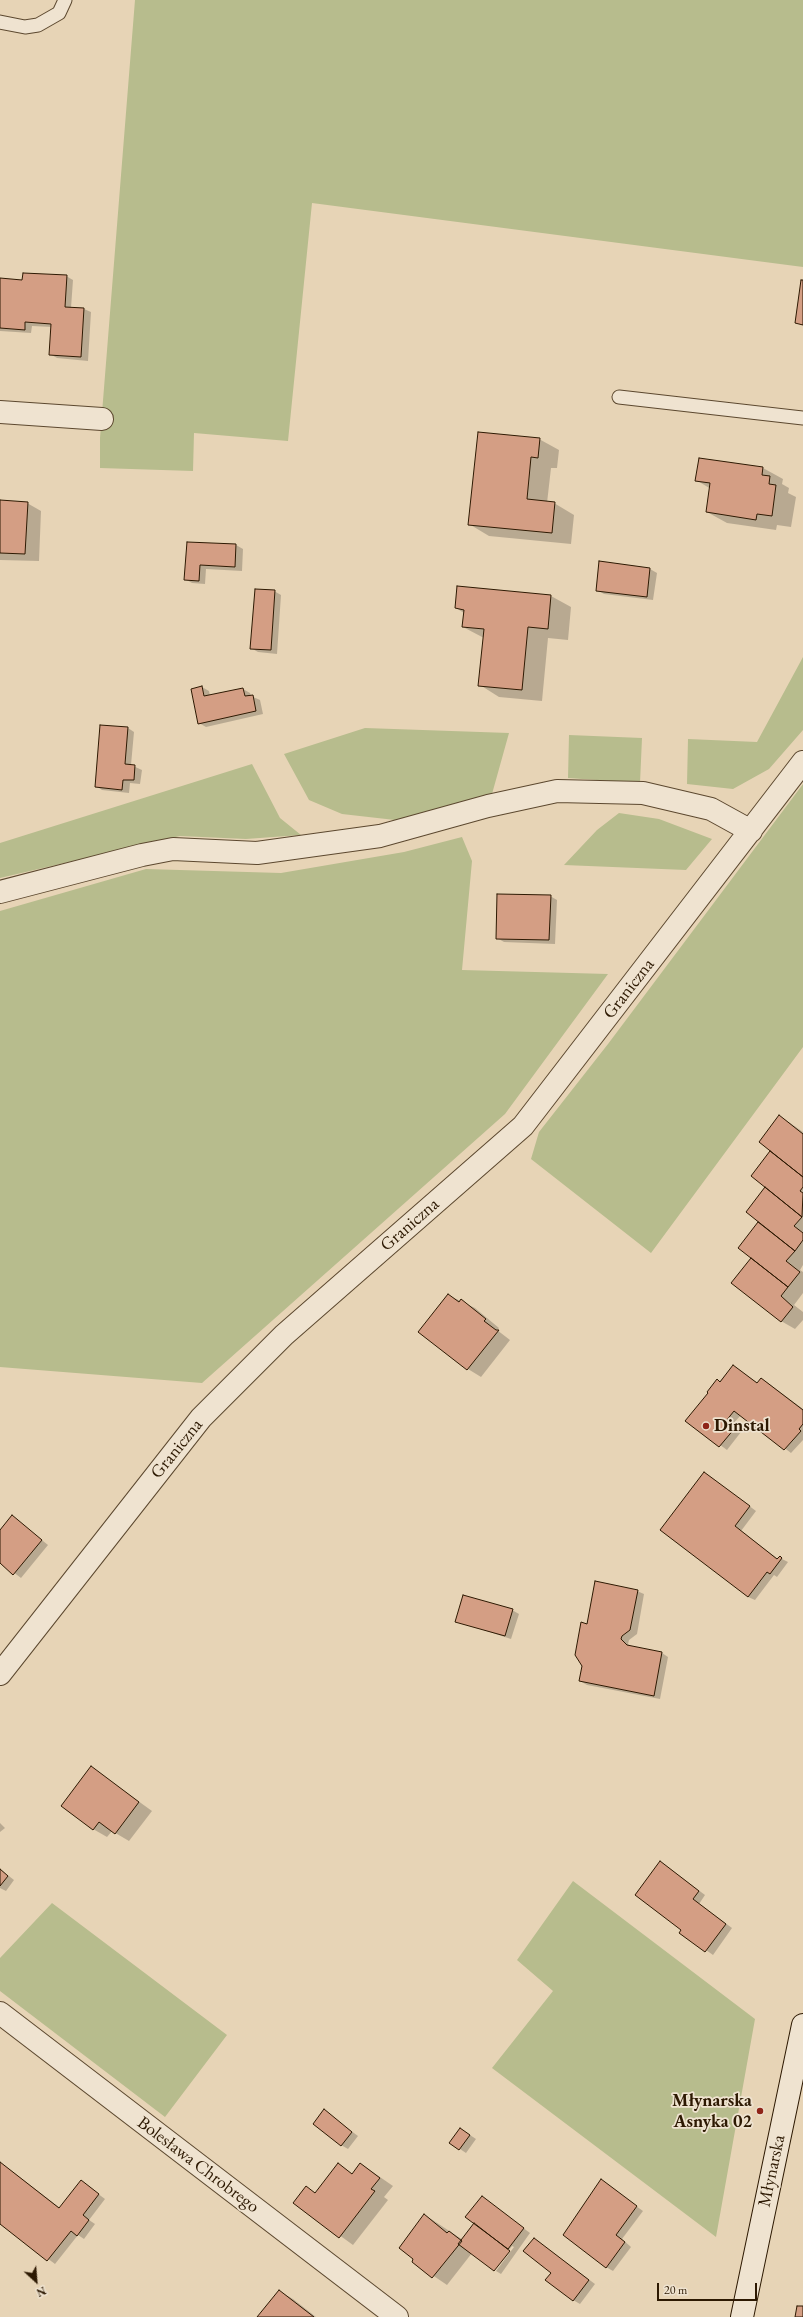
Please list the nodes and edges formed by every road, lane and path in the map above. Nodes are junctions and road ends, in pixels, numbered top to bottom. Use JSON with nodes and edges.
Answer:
{"nodes":[{"id":1,"x":65,"y":0,"type":"edge"},
{"id":2,"x":0,"y":22,"type":"edge"},
{"id":3,"x":619,"y":397,"type":"dead end"},
{"id":4,"x":0,"y":412,"type":"edge"},
{"id":5,"x":102,"y":418,"type":"dead end"},
{"id":6,"x":803,"y":418,"type":"edge"},
{"id":7,"x":803,"y":762,"type":"edge"},
{"id":8,"x":751,"y":831,"type":"junction"},
{"id":9,"x":0,"y":892,"type":"edge"},
{"id":10,"x":0,"y":1674,"type":"edge"},
{"id":11,"x":0,"y":2013,"type":"edge"},
{"id":12,"x":803,"y":2026,"type":"edge"},
{"id":13,"x":397,"y":2317,"type":"edge"},
{"id":14,"x":742,"y":2317,"type":"edge"}],
"edges":[{"from":1,"to":2,"type":"lane"},
{"from":3,"to":6,"type":"lane"},
{"from":4,"to":5,"type":"street"},
{"from":7,"to":8,"type":"street","name":"Graniczna"},
{"from":8,"to":9,"type":"street"},
{"from":8,"to":10,"type":"street","name":"Graniczna"},
{"from":11,"to":13,"type":"street","name":"Bolesława Chrobrego"},
{"from":12,"to":14,"type":"street","name":"Młynarska"}]}
